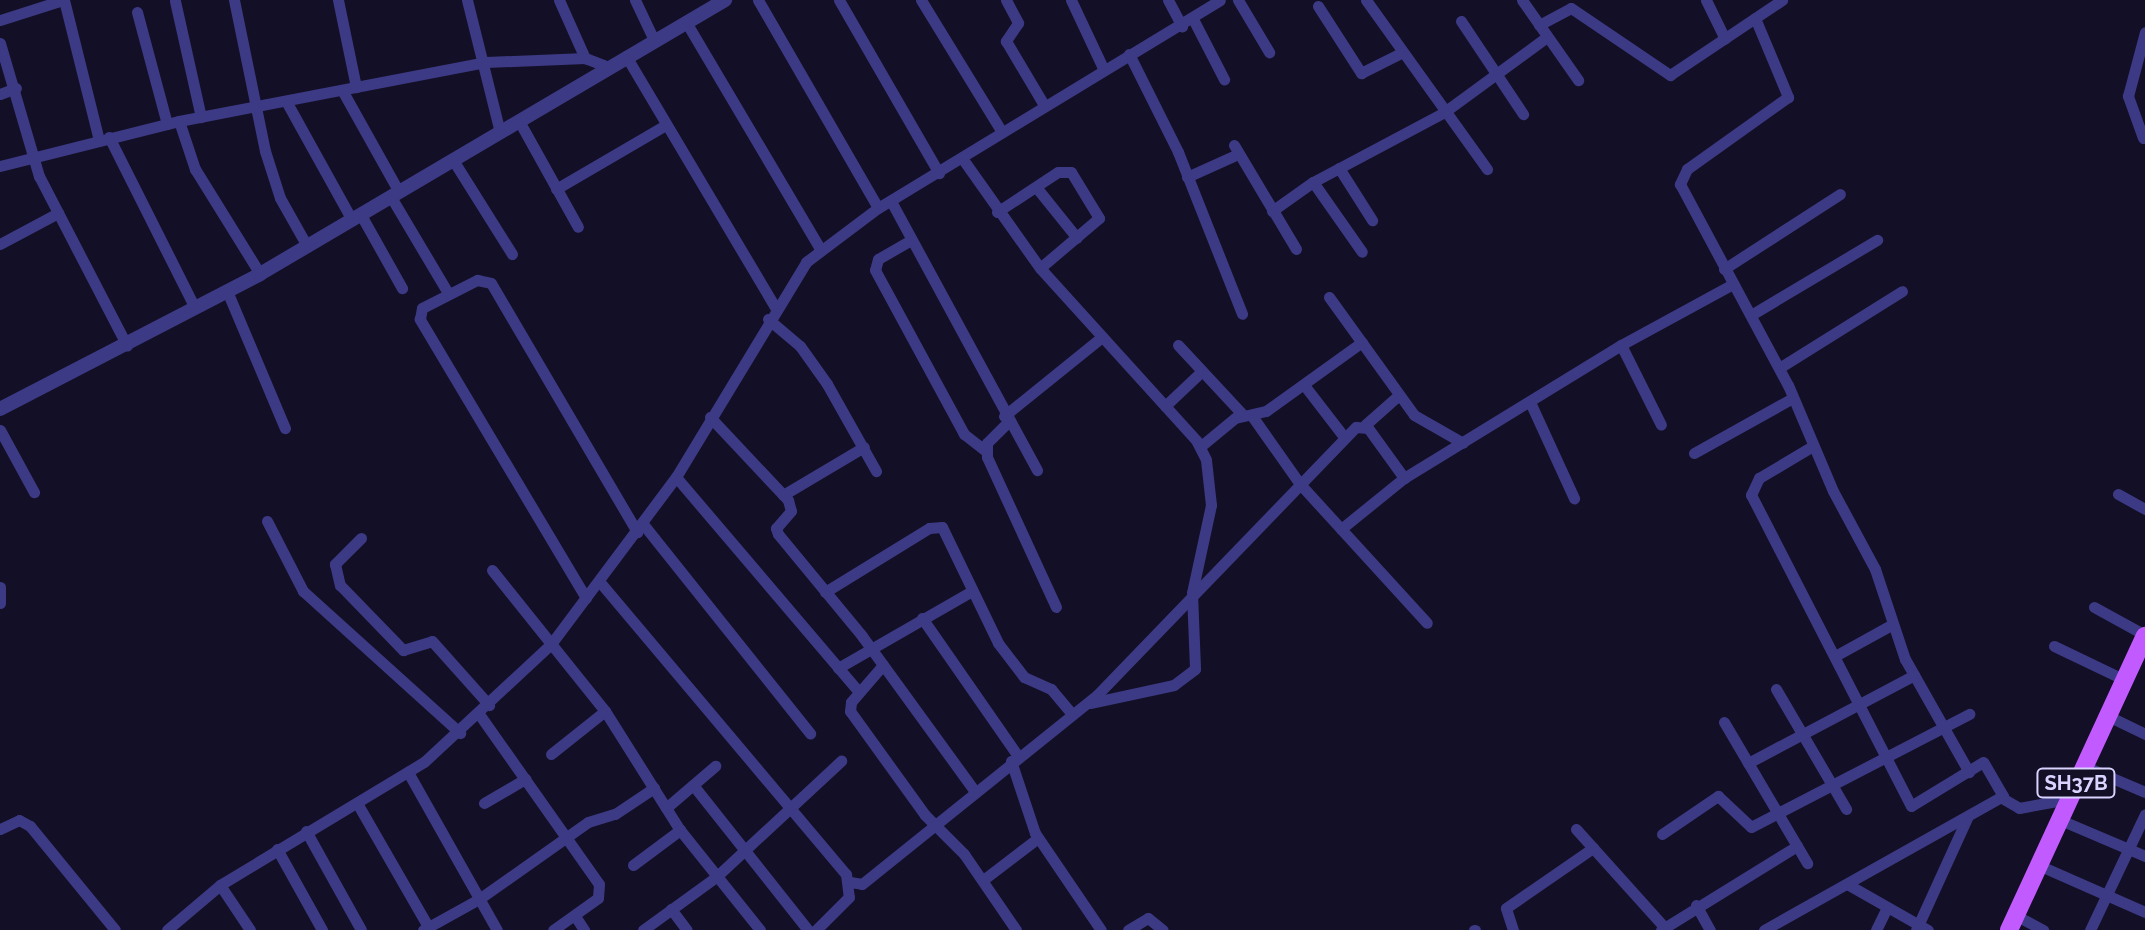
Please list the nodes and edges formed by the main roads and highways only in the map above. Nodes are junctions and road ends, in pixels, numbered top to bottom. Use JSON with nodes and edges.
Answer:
{"nodes":[{"id":1,"x":2145,"y":635,"type":"edge"},
{"id":2,"x":2012,"y":922,"type":"edge"}],
"edges":[{"from":1,"to":2,"type":"main road","number":"SH37B"}]}
